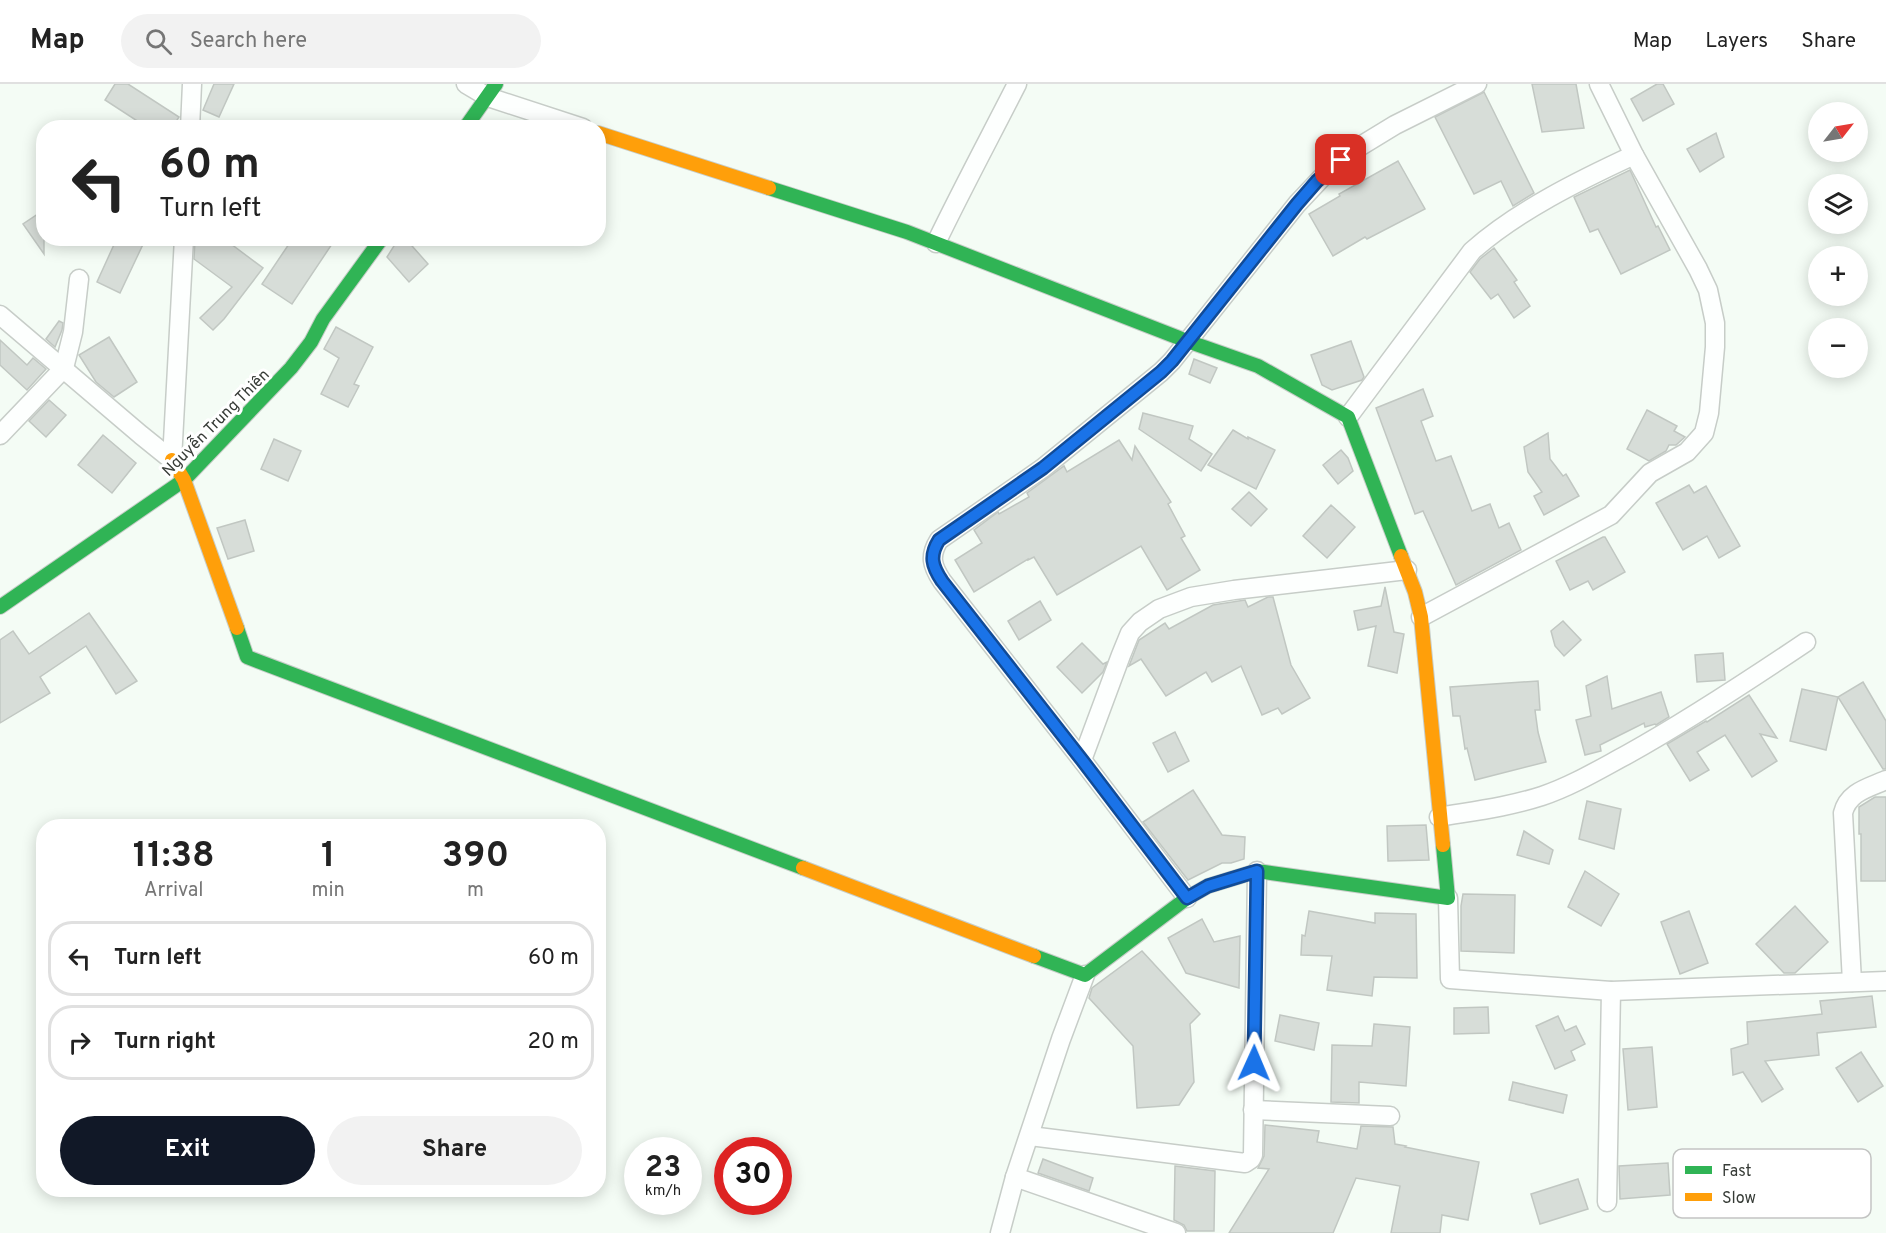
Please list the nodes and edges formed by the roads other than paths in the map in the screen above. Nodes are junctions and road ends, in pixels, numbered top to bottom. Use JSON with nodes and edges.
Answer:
{"nodes":[{"id":1,"x":192,"y":84,"type":"edge"},
{"id":2,"x":466,"y":84,"type":"edge"},
{"id":3,"x":1017,"y":84,"type":"edge"},
{"id":4,"x":1477,"y":84,"type":"edge"},
{"id":5,"x":1599,"y":84,"type":"edge"},
{"id":6,"x":492,"y":91,"type":"edge"},
{"id":7,"x":190,"y":120,"type":"edge"},
{"id":8,"x":471,"y":120,"type":"edge"},
{"id":9,"x":563,"y":120,"type":"edge"},
{"id":10,"x":606,"y":136,"type":"edge"},
{"id":11,"x":1635,"y":155,"type":"junction"},
{"id":12,"x":936,"y":243,"type":"junction"},
{"id":13,"x":184,"y":246,"type":"edge"},
{"id":14,"x":376,"y":246,"type":"edge"},
{"id":15,"x":79,"y":279,"type":"dead end"},
{"id":16,"x":0,"y":315,"type":"edge"},
{"id":17,"x":1187,"y":341,"type":"junction"},
{"id":18,"x":64,"y":368,"type":"junction"},
{"id":19,"x":1348,"y":417,"type":"junction"},
{"id":20,"x":0,"y":435,"type":"edge"},
{"id":21,"x":172,"y":460,"type":"junction"},
{"id":22,"x":184,"y":480,"type":"junction"},
{"id":23,"x":1407,"y":570,"type":"junction"},
{"id":24,"x":0,"y":607,"type":"edge"},
{"id":25,"x":1421,"y":617,"type":"junction"},
{"id":26,"x":1806,"y":642,"type":"dead end"},
{"id":27,"x":1082,"y":760,"type":"junction"},
{"id":28,"x":1886,"y":780,"type":"edge"},
{"id":29,"x":1439,"y":817,"type":"junction"},
{"id":30,"x":1257,"y":871,"type":"junction"},
{"id":31,"x":1187,"y":898,"type":"junction"},
{"id":32,"x":1448,"y":898,"type":"junction"},
{"id":33,"x":1085,"y":975,"type":"junction"},
{"id":34,"x":1886,"y":981,"type":"edge"},
{"id":35,"x":1852,"y":982,"type":"junction"},
{"id":36,"x":1611,"y":991,"type":"junction"},
{"id":37,"x":1253,"y":1110,"type":"junction"},
{"id":38,"x":1390,"y":1116,"type":"dead end"},
{"id":39,"x":1030,"y":1136,"type":"junction"},
{"id":40,"x":1015,"y":1177,"type":"junction"},
{"id":41,"x":1607,"y":1202,"type":"dead end"},
{"id":42,"x":1000,"y":1233,"type":"edge"},
{"id":43,"x":1176,"y":1233,"type":"edge"}],
"edges":[{"from":1,"to":7,"type":"street"},
{"from":2,"to":6,"type":"street"},
{"from":3,"to":12,"type":"street"},
{"from":4,"to":17,"type":"street"},
{"from":5,"to":11,"type":"street"},
{"from":6,"to":8,"type":"street"},
{"from":6,"to":9,"type":"street"},
{"from":10,"to":12,"type":"street"},
{"from":11,"to":19,"type":"street"},
{"from":11,"to":25,"type":"street"},
{"from":12,"to":17,"type":"street"},
{"from":13,"to":21,"type":"street"},
{"from":14,"to":22,"type":"street","name":"Nguyễn Trung Thiên"},
{"from":15,"to":18,"type":"street"},
{"from":16,"to":18,"type":"street"},
{"from":17,"to":19,"type":"street"},
{"from":17,"to":27,"type":"street"},
{"from":18,"to":20,"type":"street"},
{"from":18,"to":21,"type":"street"},
{"from":19,"to":23,"type":"street"},
{"from":21,"to":22,"type":"street"},
{"from":22,"to":24,"type":"street","name":"Nguyễn Trung Thiên"},
{"from":22,"to":33,"type":"street"},
{"from":23,"to":25,"type":"street"},
{"from":23,"to":27,"type":"street"},
{"from":25,"to":29,"type":"street"},
{"from":26,"to":29,"type":"street"},
{"from":27,"to":31,"type":"street"},
{"from":28,"to":35,"type":"street"},
{"from":29,"to":32,"type":"street"},
{"from":30,"to":31,"type":"street"},
{"from":30,"to":32,"type":"street"},
{"from":30,"to":37,"type":"street"},
{"from":31,"to":33,"type":"street"},
{"from":32,"to":36,"type":"street"},
{"from":33,"to":39,"type":"street"},
{"from":34,"to":35,"type":"street"},
{"from":35,"to":36,"type":"street"},
{"from":36,"to":41,"type":"street"},
{"from":37,"to":38,"type":"street"},
{"from":37,"to":39,"type":"street"},
{"from":39,"to":40,"type":"street"},
{"from":40,"to":42,"type":"street"},
{"from":40,"to":43,"type":"street"}]}
